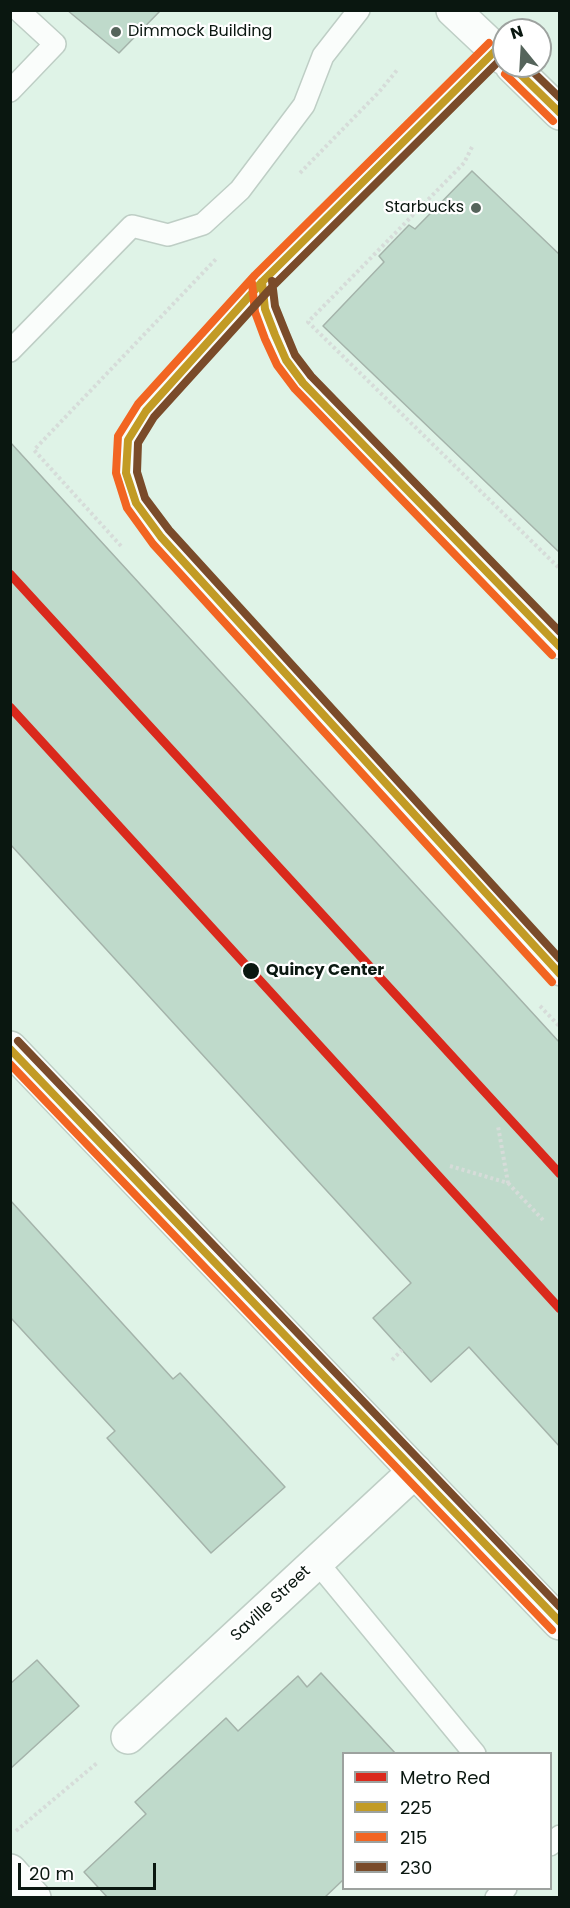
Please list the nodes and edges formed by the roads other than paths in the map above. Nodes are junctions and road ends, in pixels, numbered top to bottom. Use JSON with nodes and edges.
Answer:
{"nodes":[{"id":1,"x":18,"y":10,"type":"edge"},
{"id":2,"x":359,"y":10,"type":"edge"},
{"id":3,"x":453,"y":10,"type":"edge"},
{"id":4,"x":492,"y":47,"type":"edge"},
{"id":5,"x":492,"y":69,"type":"edge"},
{"id":6,"x":524,"y":78,"type":"edge"},
{"id":7,"x":10,"y":91,"type":"edge"},
{"id":8,"x":560,"y":113,"type":"edge"},
{"id":9,"x":262,"y":282,"type":"junction"},
{"id":10,"x":10,"y":351,"type":"edge"},
{"id":11,"x":560,"y":648,"type":"edge"},
{"id":12,"x":560,"y":975,"type":"edge"},
{"id":13,"x":10,"y":1048,"type":"edge"},
{"id":14,"x":415,"y":1471,"type":"junction"},
{"id":15,"x":317,"y":1562,"type":"junction"},
{"id":16,"x":560,"y":1623,"type":"edge"},
{"id":17,"x":128,"y":1737,"type":"road end"},
{"id":18,"x":473,"y":1752,"type":"edge"},
{"id":19,"x":10,"y":1872,"type":"edge"},
{"id":20,"x":34,"y":1898,"type":"edge"}],
"edges":[{"from":1,"to":7,"type":"lane"},
{"from":2,"to":10,"type":"lane"},
{"from":3,"to":4,"type":"main road"},
{"from":5,"to":9,"type":"lane"},
{"from":6,"to":8,"type":"main road"},
{"from":9,"to":11,"type":"lane"},
{"from":9,"to":12,"type":"lane"},
{"from":13,"to":14,"type":"main road"},
{"from":14,"to":15,"type":"main road","name":"Saville Street"},
{"from":14,"to":16,"type":"main road"},
{"from":15,"to":17,"type":"main road","name":"Saville Street"},
{"from":15,"to":18,"type":"lane"},
{"from":19,"to":20,"type":"main road"}]}
